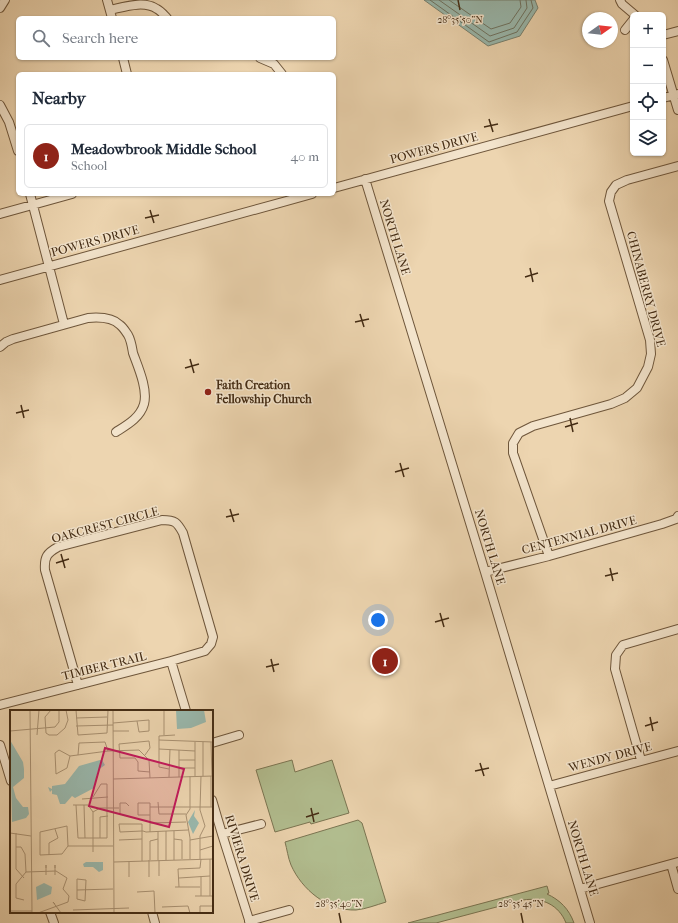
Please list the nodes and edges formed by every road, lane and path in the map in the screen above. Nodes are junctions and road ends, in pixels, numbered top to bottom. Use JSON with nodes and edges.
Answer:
{"nodes":[{"id":1,"x":5,"y":0,"type":"edge"},
{"id":2,"x":107,"y":0,"type":"edge"},
{"id":3,"x":620,"y":0,"type":"edge"},
{"id":4,"x":0,"y":8,"type":"edge"},
{"id":5,"x":631,"y":12,"type":"edge"},
{"id":6,"x":111,"y":14,"type":"edge"},
{"id":7,"x":165,"y":16,"type":"edge"},
{"id":8,"x":630,"y":23,"type":"edge"},
{"id":9,"x":624,"y":30,"type":"dead end"},
{"id":10,"x":678,"y":31,"type":"edge"},
{"id":11,"x":666,"y":34,"type":"edge"},
{"id":12,"x":124,"y":60,"type":"edge"},
{"id":13,"x":265,"y":60,"type":"edge"},
{"id":14,"x":666,"y":68,"type":"edge"},
{"id":15,"x":127,"y":72,"type":"edge"},
{"id":16,"x":280,"y":72,"type":"edge"},
{"id":17,"x":676,"y":94,"type":"edge"},
{"id":18,"x":666,"y":97,"type":"edge"},
{"id":19,"x":0,"y":105,"type":"edge"},
{"id":20,"x":630,"y":107,"type":"edge"},
{"id":21,"x":678,"y":110,"type":"edge"},
{"id":22,"x":16,"y":119,"type":"edge"},
{"id":23,"x":9,"y":122,"type":"junction"},
{"id":24,"x":16,"y":145,"type":"edge"},
{"id":25,"x":678,"y":166,"type":"edge"},
{"id":26,"x":365,"y":179,"type":"junction"},
{"id":27,"x":336,"y":187,"type":"edge"},
{"id":28,"x":30,"y":196,"type":"edge"},
{"id":29,"x":65,"y":196,"type":"edge"},
{"id":30,"x":305,"y":196,"type":"edge"},
{"id":31,"x":32,"y":205,"type":"junction"},
{"id":32,"x":0,"y":214,"type":"edge"},
{"id":33,"x":49,"y":266,"type":"junction"},
{"id":34,"x":0,"y":280,"type":"edge"},
{"id":35,"x":64,"y":324,"type":"junction"},
{"id":36,"x":0,"y":347,"type":"edge"},
{"id":37,"x":116,"y":432,"type":"dead end"},
{"id":38,"x":678,"y":516,"type":"edge"},
{"id":39,"x":548,"y":556,"type":"junction"},
{"id":40,"x":485,"y":572,"type":"junction"},
{"id":41,"x":678,"y":629,"type":"edge"},
{"id":42,"x":211,"y":644,"type":"joint"},
{"id":43,"x":170,"y":661,"type":"junction"},
{"id":44,"x":78,"y":685,"type":"junction"},
{"id":45,"x":0,"y":704,"type":"edge"},
{"id":46,"x":186,"y":710,"type":"edge"},
{"id":47,"x":239,"y":735,"type":"dead end"},
{"id":48,"x":213,"y":742,"type":"edge"},
{"id":49,"x":0,"y":745,"type":"edge"},
{"id":50,"x":678,"y":751,"type":"edge"},
{"id":51,"x":641,"y":760,"type":"junction"},
{"id":52,"x":10,"y":778,"type":"edge"},
{"id":53,"x":549,"y":786,"type":"junction"},
{"id":54,"x":213,"y":803,"type":"edge"},
{"id":55,"x":261,"y":824,"type":"dead end"},
{"id":56,"x":222,"y":834,"type":"junction"},
{"id":57,"x":674,"y":863,"type":"edge"},
{"id":58,"x":580,"y":889,"type":"junction"},
{"id":59,"x":678,"y":889,"type":"edge"},
{"id":60,"x":289,"y":910,"type":"dead end"},
{"id":61,"x":50,"y":913,"type":"edge"},
{"id":62,"x":152,"y":913,"type":"edge"},
{"id":63,"x":250,"y":922,"type":"edge"},
{"id":64,"x":54,"y":923,"type":"edge"},
{"id":65,"x":155,"y":923,"type":"edge"},
{"id":66,"x":590,"y":923,"type":"edge"}],
"edges":[{"from":1,"to":4,"type":"street"},
{"from":2,"to":6,"type":"street"},
{"from":3,"to":5,"type":"street"},
{"from":6,"to":7,"type":"street"},
{"from":8,"to":9,"type":"street"},
{"from":10,"to":11,"type":"street"},
{"from":12,"to":15,"type":"street"},
{"from":13,"to":16,"type":"street"},
{"from":14,"to":17,"type":"street"},
{"from":17,"to":18,"type":"street"},
{"from":17,"to":21,"type":"street"},
{"from":19,"to":23,"type":"street"},
{"from":20,"to":26,"type":"street","name":"POWERS DRIVE"},
{"from":22,"to":23,"type":"street"},
{"from":23,"to":24,"type":"street"},
{"from":25,"to":39,"type":"street","name":"CHINABERRY DRIVE"},
{"from":26,"to":27,"type":"street","name":"POWERS DRIVE"},
{"from":26,"to":40,"type":"street","name":"NORTH LANE"},
{"from":28,"to":31,"type":"street"},
{"from":29,"to":31,"type":"street"},
{"from":30,"to":33,"type":"street","name":"POWERS DRIVE"},
{"from":31,"to":32,"type":"street"},
{"from":31,"to":33,"type":"street"},
{"from":33,"to":34,"type":"street","name":"POWERS DRIVE"},
{"from":33,"to":35,"type":"street"},
{"from":35,"to":36,"type":"street"},
{"from":35,"to":37,"type":"street"},
{"from":38,"to":39,"type":"street","name":"CENTENNIAL DRIVE"},
{"from":39,"to":40,"type":"street","name":"CENTENNIAL DRIVE"},
{"from":40,"to":53,"type":"street","name":"NORTH LANE"},
{"from":41,"to":51,"type":"street"},
{"from":42,"to":43,"type":"street","name":"TIMBER TRAIL"},
{"from":42,"to":44,"type":"street","name":"OAKCREST CIRCLE"},
{"from":43,"to":44,"type":"street","name":"TIMBER TRAIL"},
{"from":43,"to":46,"type":"street"},
{"from":44,"to":45,"type":"street","name":"TIMBER TRAIL"},
{"from":47,"to":48,"type":"street"},
{"from":49,"to":52,"type":"street"},
{"from":50,"to":51,"type":"street","name":"WENDY DRIVE"},
{"from":51,"to":53,"type":"street","name":"WENDY DRIVE"},
{"from":53,"to":58,"type":"street","name":"NORTH LANE"},
{"from":54,"to":56,"type":"street","name":"RIVIERA DRIVE"},
{"from":55,"to":56,"type":"street"},
{"from":56,"to":63,"type":"street","name":"RIVIERA DRIVE"},
{"from":57,"to":58,"type":"street"},
{"from":57,"to":59,"type":"street"},
{"from":58,"to":66,"type":"street","name":"NORTH LANE"},
{"from":60,"to":63,"type":"street"},
{"from":61,"to":64,"type":"street"},
{"from":62,"to":65,"type":"street"}]}
